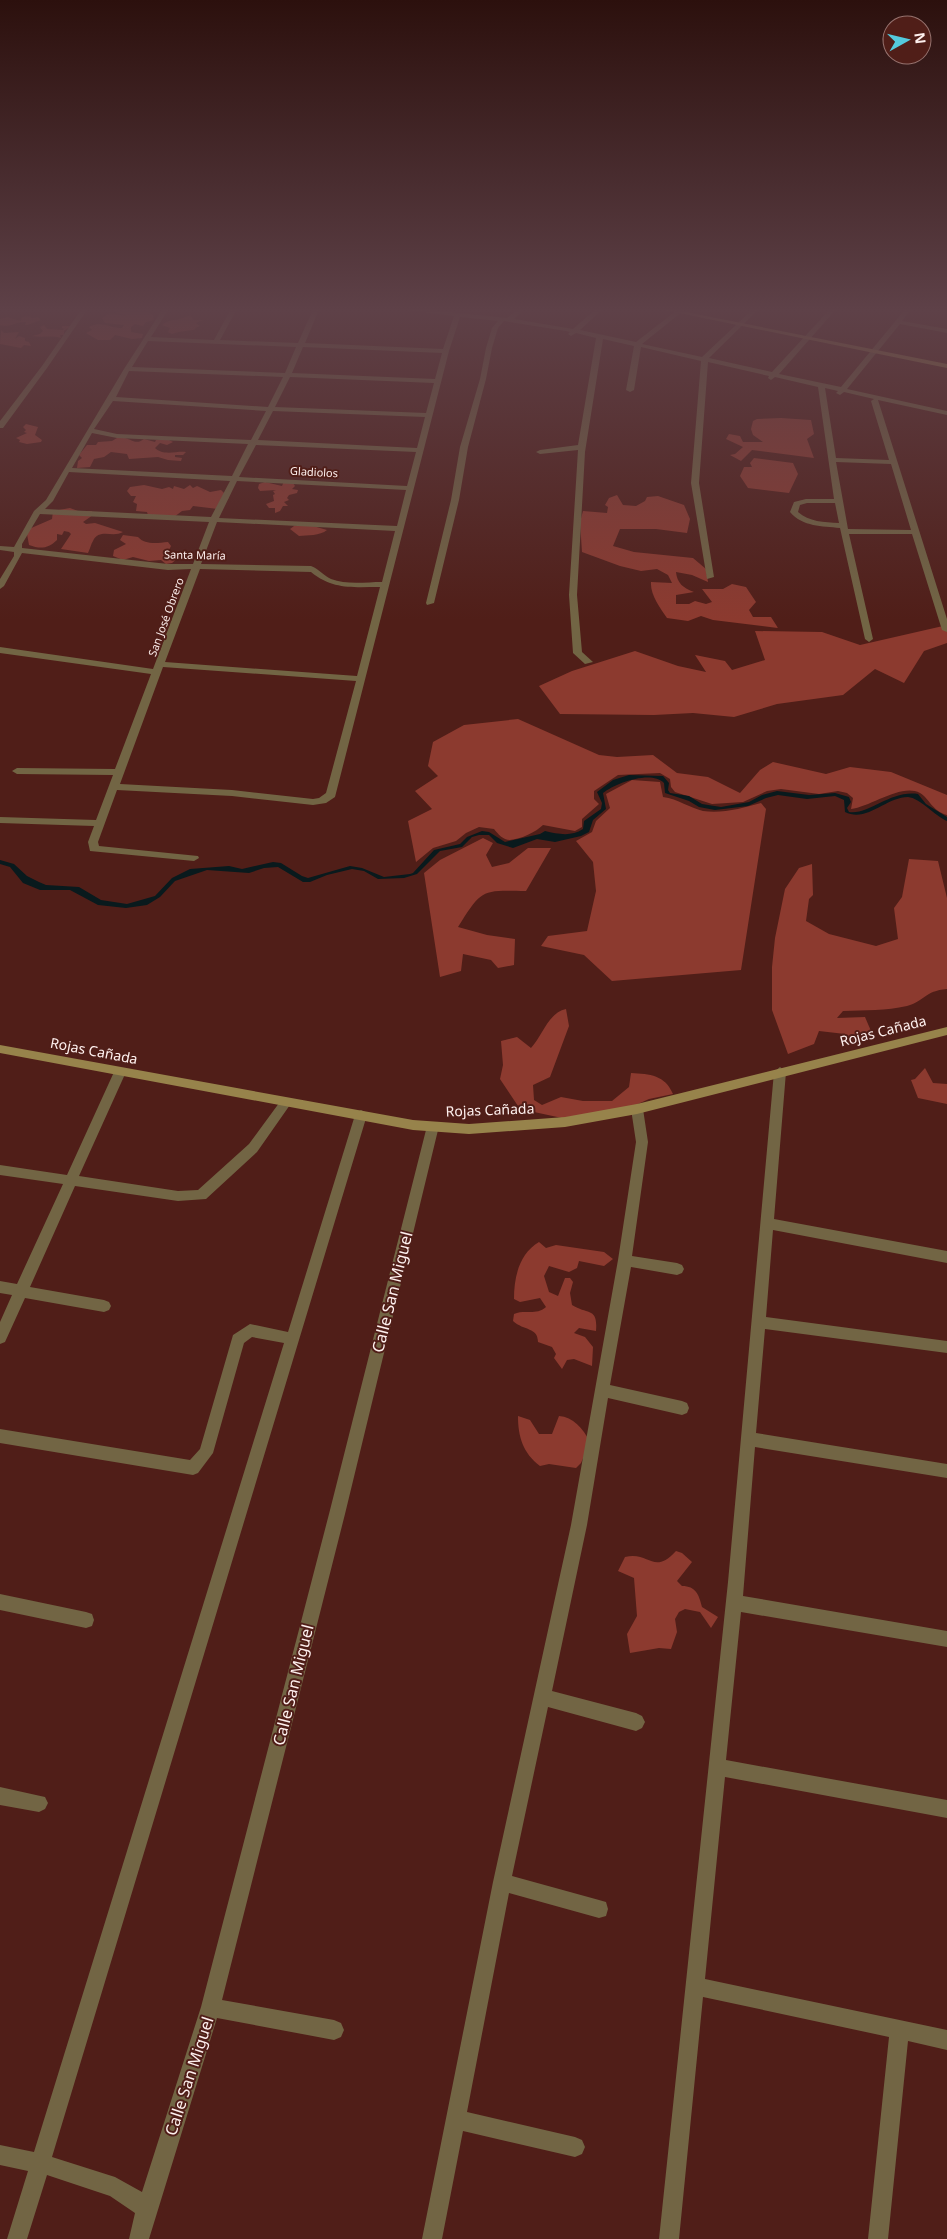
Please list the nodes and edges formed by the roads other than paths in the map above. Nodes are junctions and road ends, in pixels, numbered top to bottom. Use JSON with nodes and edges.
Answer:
{"nodes":[{"id":1,"x":11,"y":411,"type":"edge"},
{"id":2,"x":104,"y":411,"type":"edge"},
{"id":3,"x":269,"y":411,"type":"edge"},
{"id":4,"x":336,"y":411,"type":"edge"},
{"id":5,"x":431,"y":411,"type":"edge"},
{"id":6,"x":474,"y":411,"type":"edge"},
{"id":7,"x":588,"y":411,"type":"edge"},
{"id":8,"x":700,"y":411,"type":"edge"},
{"id":9,"x":825,"y":411,"type":"edge"},
{"id":10,"x":878,"y":411,"type":"edge"},
{"id":11,"x":922,"y":411,"type":"edge"},
{"id":12,"x":430,"y":415,"type":"junction"},
{"id":13,"x":947,"y":417,"type":"edge"},
{"id":14,"x":0,"y":426,"type":"edge"},
{"id":15,"x":90,"y":430,"type":"junction"},
{"id":16,"x":253,"y":442,"type":"junction"},
{"id":17,"x":582,"y":448,"type":"junction"},
{"id":18,"x":420,"y":450,"type":"junction"},
{"id":19,"x":540,"y":452,"type":"dead end"},
{"id":20,"x":832,"y":460,"type":"junction"},
{"id":21,"x":892,"y":462,"type":"junction"},
{"id":22,"x":66,"y":470,"type":"junction"},
{"id":23,"x":235,"y":480,"type":"junction"},
{"id":24,"x":410,"y":488,"type":"junction"},
{"id":25,"x":838,"y":501,"type":"junction"},
{"id":26,"x":42,"y":511,"type":"junction"},
{"id":27,"x":214,"y":519,"type":"junction"},
{"id":28,"x":844,"y":528,"type":"junction"},
{"id":29,"x":400,"y":529,"type":"junction"},
{"id":30,"x":914,"y":532,"type":"junction"},
{"id":31,"x":0,"y":548,"type":"edge"},
{"id":32,"x":20,"y":549,"type":"junction"},
{"id":33,"x":197,"y":567,"type":"junction"},
{"id":34,"x":710,"y":577,"type":"dead end"},
{"id":35,"x":386,"y":585,"type":"junction"},
{"id":36,"x":0,"y":586,"type":"edge"},
{"id":37,"x":430,"y":602,"type":"dead end"},
{"id":38,"x":946,"y":630,"type":"edge"},
{"id":39,"x":869,"y":639,"type":"dead end"},
{"id":40,"x":0,"y":650,"type":"edge"},
{"id":41,"x":588,"y":662,"type":"dead end"},
{"id":42,"x":159,"y":668,"type":"junction"},
{"id":43,"x":361,"y":679,"type":"junction"},
{"id":44,"x":17,"y":771,"type":"dead end"},
{"id":45,"x":120,"y":772,"type":"junction"},
{"id":46,"x":114,"y":787,"type":"junction"},
{"id":47,"x":0,"y":820,"type":"edge"},
{"id":48,"x":100,"y":823,"type":"junction"},
{"id":49,"x":194,"y":858,"type":"dead end"},
{"id":50,"x":947,"y":1031,"type":"edge"},
{"id":51,"x":0,"y":1049,"type":"edge"},
{"id":52,"x":120,"y":1072,"type":"junction"},
{"id":53,"x":780,"y":1072,"type":"junction"},
{"id":54,"x":286,"y":1102,"type":"junction"},
{"id":55,"x":637,"y":1109,"type":"junction"},
{"id":56,"x":361,"y":1115,"type":"junction"},
{"id":57,"x":433,"y":1126,"type":"junction"},
{"id":58,"x":0,"y":1170,"type":"edge"},
{"id":59,"x":71,"y":1180,"type":"junction"},
{"id":60,"x":767,"y":1223,"type":"junction"},
{"id":61,"x":947,"y":1257,"type":"edge"},
{"id":62,"x":625,"y":1260,"type":"junction"},
{"id":63,"x":676,"y":1269,"type":"dead end"},
{"id":64,"x":0,"y":1287,"type":"edge"},
{"id":65,"x":21,"y":1290,"type":"junction"},
{"id":66,"x":104,"y":1306,"type":"dead end"},
{"id":67,"x":758,"y":1322,"type":"junction"},
{"id":68,"x":0,"y":1338,"type":"edge"},
{"id":69,"x":292,"y":1339,"type":"junction"},
{"id":70,"x":947,"y":1347,"type":"edge"},
{"id":71,"x":602,"y":1390,"type":"junction"},
{"id":72,"x":682,"y":1408,"type":"dead end"},
{"id":73,"x":0,"y":1436,"type":"edge"},
{"id":74,"x":748,"y":1439,"type":"junction"},
{"id":75,"x":947,"y":1471,"type":"edge"},
{"id":76,"x":0,"y":1602,"type":"edge"},
{"id":77,"x":734,"y":1603,"type":"junction"},
{"id":78,"x":86,"y":1620,"type":"dead end"},
{"id":79,"x":947,"y":1639,"type":"edge"},
{"id":80,"x":543,"y":1697,"type":"junction"},
{"id":81,"x":636,"y":1722,"type":"dead end"},
{"id":82,"x":717,"y":1767,"type":"junction"},
{"id":83,"x":0,"y":1796,"type":"edge"},
{"id":84,"x":39,"y":1803,"type":"dead end"},
{"id":85,"x":947,"y":1809,"type":"edge"},
{"id":86,"x":502,"y":1882,"type":"junction"},
{"id":87,"x":599,"y":1909,"type":"dead end"},
{"id":88,"x":694,"y":1986,"type":"junction"},
{"id":89,"x":211,"y":2007,"type":"junction"},
{"id":90,"x":334,"y":2030,"type":"dead end"},
{"id":91,"x":899,"y":2030,"type":"junction"},
{"id":92,"x":947,"y":2040,"type":"edge"},
{"id":93,"x":457,"y":2120,"type":"junction"},
{"id":94,"x":576,"y":2147,"type":"dead end"},
{"id":95,"x":0,"y":2155,"type":"edge"},
{"id":96,"x":40,"y":2163,"type":"junction"},
{"id":97,"x":147,"y":2208,"type":"junction"},
{"id":98,"x":17,"y":2239,"type":"edge"},
{"id":99,"x":139,"y":2239,"type":"edge"},
{"id":100,"x":432,"y":2239,"type":"edge"},
{"id":101,"x":669,"y":2239,"type":"edge"},
{"id":102,"x":878,"y":2239,"type":"edge"}],
"edges":[{"from":1,"to":14,"type":"street"},
{"from":2,"to":15,"type":"street"},
{"from":3,"to":16,"type":"street","name":"San José Obrero"},
{"from":4,"to":12,"type":"street"},
{"from":5,"to":12,"type":"street"},
{"from":6,"to":37,"type":"street"},
{"from":7,"to":17,"type":"street"},
{"from":8,"to":34,"type":"street"},
{"from":9,"to":20,"type":"street"},
{"from":10,"to":21,"type":"street"},
{"from":11,"to":13,"type":"street"},
{"from":12,"to":18,"type":"street"},
{"from":15,"to":16,"type":"street"},
{"from":15,"to":22,"type":"street"},
{"from":16,"to":18,"type":"street"},
{"from":16,"to":23,"type":"street","name":"San José Obrero"},
{"from":17,"to":19,"type":"street"},
{"from":17,"to":41,"type":"street"},
{"from":18,"to":24,"type":"street"},
{"from":20,"to":21,"type":"street"},
{"from":20,"to":25,"type":"street"},
{"from":21,"to":30,"type":"street"},
{"from":22,"to":23,"type":"street","name":"Gladiolos"},
{"from":22,"to":26,"type":"street"},
{"from":23,"to":24,"type":"street","name":"Gladiolos"},
{"from":23,"to":27,"type":"street","name":"San José Obrero"},
{"from":24,"to":29,"type":"street"},
{"from":25,"to":28,"type":"street"},
{"from":25,"to":28,"type":"street"},
{"from":26,"to":27,"type":"street"},
{"from":26,"to":32,"type":"street"},
{"from":27,"to":29,"type":"street"},
{"from":27,"to":33,"type":"street","name":"San José Obrero"},
{"from":28,"to":30,"type":"street"},
{"from":28,"to":39,"type":"street"},
{"from":29,"to":35,"type":"street"},
{"from":30,"to":38,"type":"street"},
{"from":31,"to":32,"type":"street","name":"Santa María"},
{"from":32,"to":33,"type":"street","name":"Santa María"},
{"from":32,"to":36,"type":"street"},
{"from":33,"to":35,"type":"street","name":"Santa María"},
{"from":33,"to":42,"type":"street","name":"San José Obrero"},
{"from":35,"to":43,"type":"street"},
{"from":40,"to":42,"type":"street"},
{"from":42,"to":43,"type":"street"},
{"from":42,"to":45,"type":"street","name":"San José Obrero"},
{"from":43,"to":46,"type":"street"},
{"from":44,"to":45,"type":"street"},
{"from":45,"to":46,"type":"street","name":"San José Obrero"},
{"from":46,"to":48,"type":"street","name":"San José Obrero"},
{"from":47,"to":48,"type":"street"},
{"from":48,"to":49,"type":"street","name":"San José Obrero"},
{"from":50,"to":53,"type":"main road","name":"Rojas Cañada"},
{"from":51,"to":52,"type":"main road","name":"Rojas Cañada"},
{"from":52,"to":54,"type":"main road","name":"Rojas Cañada"},
{"from":52,"to":59,"type":"street"},
{"from":53,"to":55,"type":"main road","name":"Rojas Cañada"},
{"from":53,"to":60,"type":"street"},
{"from":54,"to":56,"type":"main road","name":"Rojas Cañada"},
{"from":54,"to":59,"type":"street"},
{"from":55,"to":57,"type":"main road","name":"Rojas Cañada"},
{"from":55,"to":62,"type":"street"},
{"from":56,"to":57,"type":"main road","name":"Rojas Cañada"},
{"from":56,"to":69,"type":"street"},
{"from":57,"to":89,"type":"street","name":"Calle San Miguel"},
{"from":58,"to":59,"type":"street"},
{"from":59,"to":65,"type":"street"},
{"from":60,"to":61,"type":"street"},
{"from":60,"to":67,"type":"street"},
{"from":62,"to":63,"type":"street"},
{"from":62,"to":71,"type":"street"},
{"from":64,"to":65,"type":"street"},
{"from":65,"to":66,"type":"street"},
{"from":65,"to":68,"type":"street"},
{"from":67,"to":70,"type":"street"},
{"from":67,"to":74,"type":"street"},
{"from":69,"to":73,"type":"street"},
{"from":69,"to":96,"type":"street"},
{"from":71,"to":72,"type":"street"},
{"from":71,"to":80,"type":"street"},
{"from":74,"to":75,"type":"street"},
{"from":74,"to":77,"type":"street"},
{"from":76,"to":78,"type":"street"},
{"from":77,"to":79,"type":"street"},
{"from":77,"to":82,"type":"street"},
{"from":80,"to":81,"type":"street"},
{"from":80,"to":86,"type":"street"},
{"from":82,"to":85,"type":"street"},
{"from":82,"to":88,"type":"street"},
{"from":83,"to":84,"type":"street"},
{"from":86,"to":87,"type":"street"},
{"from":86,"to":93,"type":"street"},
{"from":88,"to":91,"type":"street"},
{"from":88,"to":101,"type":"street"},
{"from":89,"to":90,"type":"street"},
{"from":89,"to":97,"type":"street","name":"Calle San Miguel"},
{"from":91,"to":92,"type":"street"},
{"from":91,"to":102,"type":"street"},
{"from":93,"to":94,"type":"street"},
{"from":93,"to":100,"type":"street"},
{"from":95,"to":96,"type":"street"},
{"from":96,"to":97,"type":"street"},
{"from":96,"to":98,"type":"street"},
{"from":97,"to":99,"type":"street","name":"Calle San Miguel"}]}
